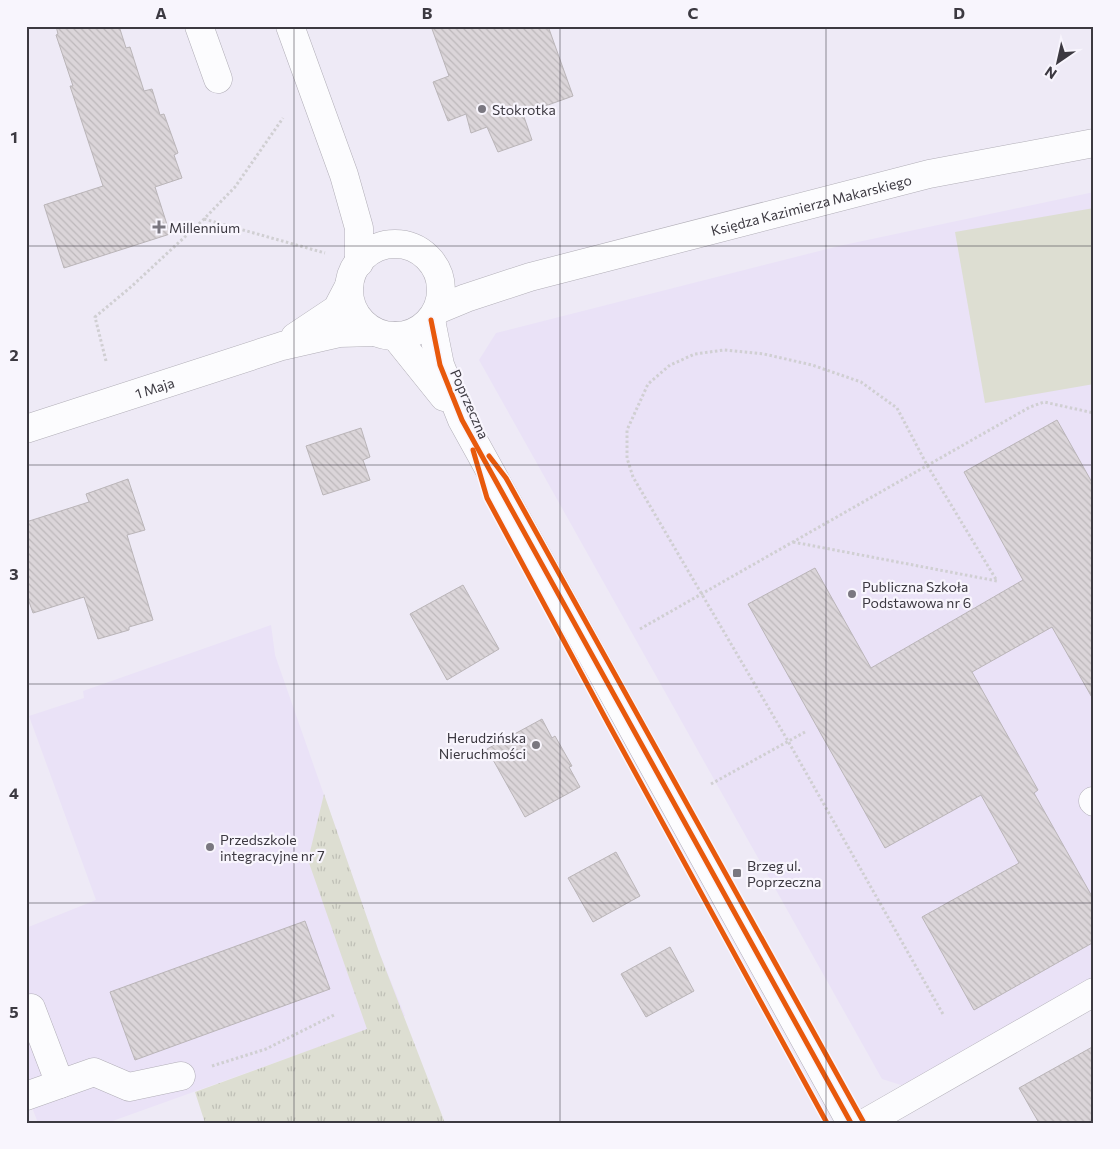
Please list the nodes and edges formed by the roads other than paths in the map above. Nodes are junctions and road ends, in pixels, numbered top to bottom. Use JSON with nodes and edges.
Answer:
{"nodes":[{"id":1,"x":199,"y":26,"type":"edge"},
{"id":2,"x":290,"y":26,"type":"edge"},
{"id":3,"x":218,"y":79,"type":"dead end"},
{"id":4,"x":1094,"y":143,"type":"edge"},
{"id":5,"x":344,"y":175,"type":"junction"},
{"id":6,"x":398,"y":244,"type":"junction"},
{"id":7,"x":437,"y":271,"type":"junction"},
{"id":8,"x":354,"y":274,"type":"junction"},
{"id":9,"x":530,"y":277,"type":"junction"},
{"id":10,"x":434,"y":315,"type":"junction"},
{"id":11,"x":385,"y":334,"type":"junction"},
{"id":12,"x":282,"y":346,"type":"junction"},
{"id":13,"x":462,"y":420,"type":"junction"},
{"id":14,"x":26,"y":429,"type":"edge"},
{"id":15,"x":1094,"y":992,"type":"edge"},
{"id":16,"x":31,"y":1008,"type":"dead end"},
{"id":17,"x":181,"y":1076,"type":"road end"},
{"id":18,"x":60,"y":1084,"type":"junction"},
{"id":19,"x":26,"y":1096,"type":"edge"},
{"id":20,"x":851,"y":1123,"type":"edge"},
{"id":21,"x":865,"y":1123,"type":"edge"}],
"edges":[{"from":1,"to":3,"type":"street"},
{"from":2,"to":5,"type":"street"},
{"from":4,"to":9,"type":"street","name":"Księdza Kazimierza Makarskiego"},
{"from":5,"to":6,"type":"street"},
{"from":5,"to":8,"type":"street"},
{"from":6,"to":7,"type":"street"},
{"from":6,"to":8,"type":"street"},
{"from":7,"to":9,"type":"street","name":"Księdza Kazimierza Makarskiego"},
{"from":7,"to":10,"type":"street"},
{"from":8,"to":11,"type":"street"},
{"from":8,"to":12,"type":"street","name":"1 Maja"},
{"from":9,"to":10,"type":"street","name":"Księdza Kazimierza Makarskiego"},
{"from":10,"to":11,"type":"street"},
{"from":10,"to":13,"type":"street","name":"Poprzeczna"},
{"from":11,"to":12,"type":"street","name":"1 Maja"},
{"from":11,"to":13,"type":"street","name":"Poprzeczna"},
{"from":12,"to":14,"type":"street","name":"1 Maja"},
{"from":13,"to":20,"type":"street","name":"Poprzeczna"},
{"from":15,"to":21,"type":"street"},
{"from":16,"to":18,"type":"street"},
{"from":17,"to":18,"type":"street"},
{"from":18,"to":19,"type":"street"}]}
